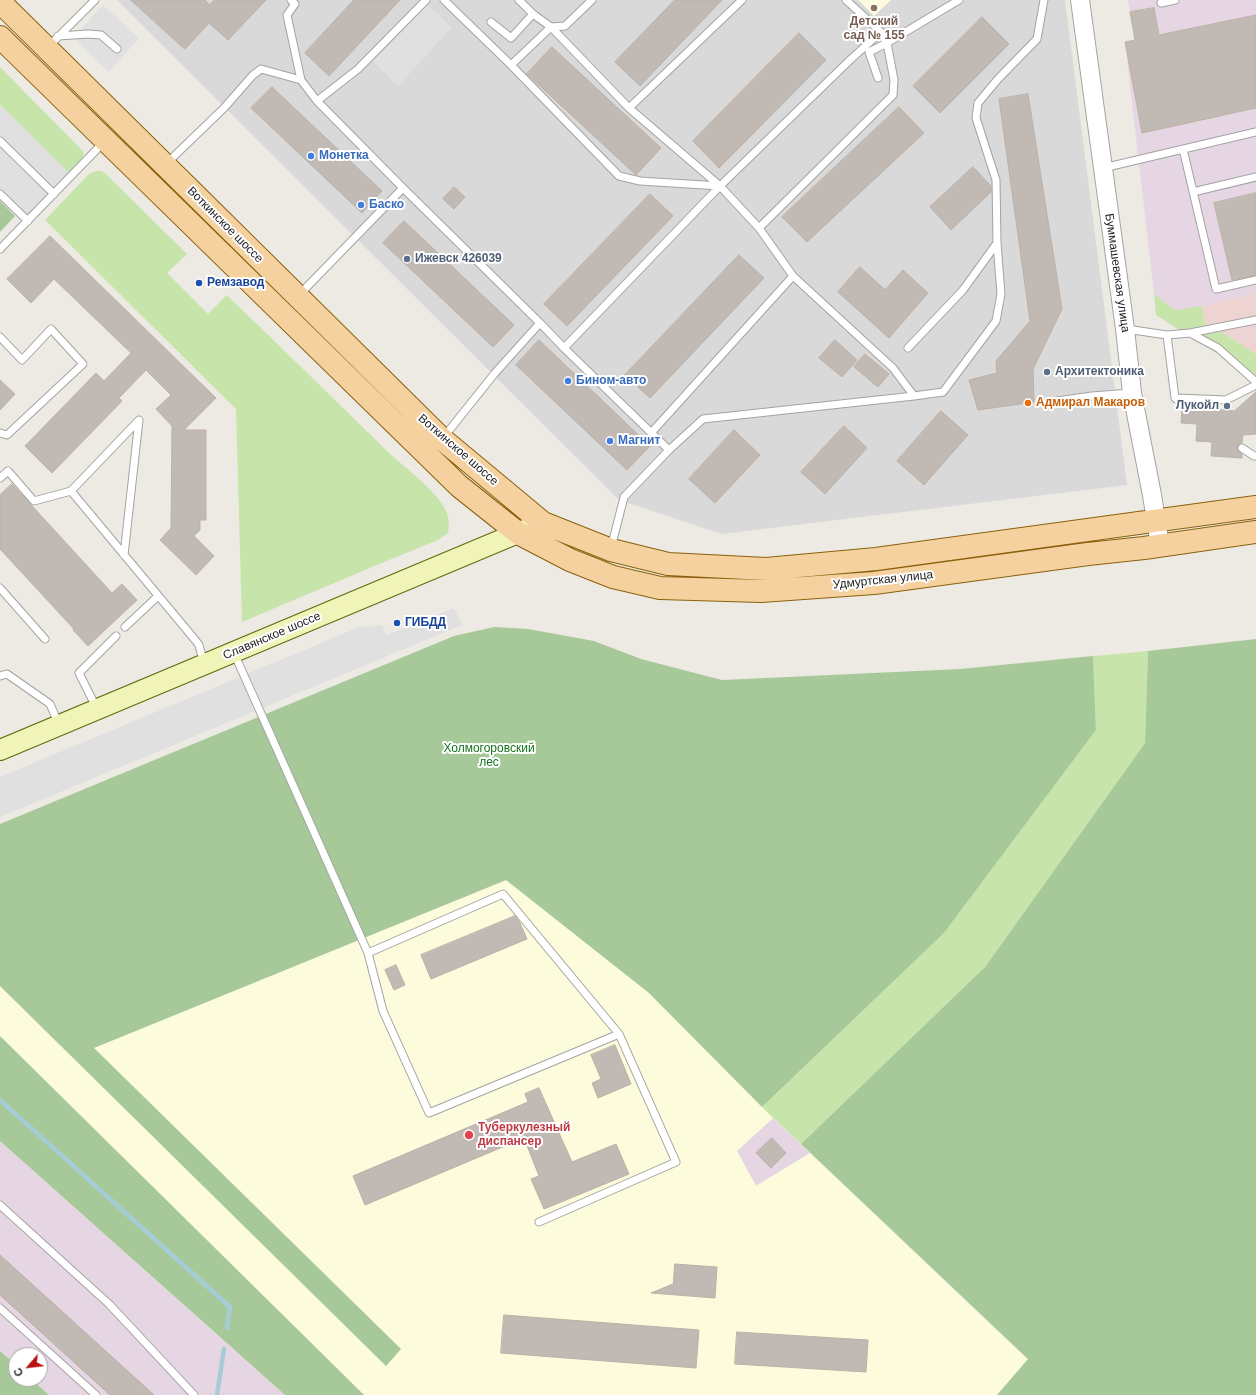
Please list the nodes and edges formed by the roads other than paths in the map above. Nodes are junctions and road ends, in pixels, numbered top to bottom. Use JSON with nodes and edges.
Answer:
{"nodes":[{"id":1,"x":95,"y":0,"type":"edge"},
{"id":2,"x":292,"y":0,"type":"edge"},
{"id":3,"x":426,"y":0,"type":"edge"},
{"id":4,"x":444,"y":0,"type":"edge"},
{"id":5,"x":519,"y":0,"type":"edge"},
{"id":6,"x":592,"y":0,"type":"edge"},
{"id":7,"x":742,"y":0,"type":"edge"},
{"id":8,"x":846,"y":0,"type":"edge"},
{"id":9,"x":959,"y":0,"type":"edge"},
{"id":10,"x":1044,"y":0,"type":"edge"},
{"id":11,"x":1080,"y":0,"type":"edge"},
{"id":12,"x":1174,"y":0,"type":"edge"},
{"id":13,"x":0,"y":2,"type":"edge"},
{"id":14,"x":1161,"y":3,"type":"dead end"},
{"id":15,"x":533,"y":14,"type":"junction"},
{"id":16,"x":491,"y":22,"type":"dead end"},
{"id":17,"x":551,"y":27,"type":"junction"},
{"id":18,"x":881,"y":32,"type":"junction"},
{"id":19,"x":0,"y":37,"type":"edge"},
{"id":20,"x":53,"y":42,"type":"junction"},
{"id":21,"x":887,"y":43,"type":"junction"},
{"id":22,"x":117,"y":49,"type":"dead end"},
{"id":23,"x":511,"y":65,"type":"junction"},
{"id":24,"x":878,"y":78,"type":"dead end"},
{"id":25,"x":301,"y":80,"type":"junction"},
{"id":26,"x":318,"y":101,"type":"junction"},
{"id":27,"x":629,"y":108,"type":"junction"},
{"id":28,"x":1256,"y":132,"type":"edge"},
{"id":29,"x":106,"y":140,"type":"junction"},
{"id":30,"x":0,"y":141,"type":"edge"},
{"id":31,"x":1182,"y":150,"type":"junction"},
{"id":32,"x":165,"y":165,"type":"junction"},
{"id":33,"x":1103,"y":168,"type":"junction"},
{"id":34,"x":1256,"y":177,"type":"edge"},
{"id":35,"x":720,"y":186,"type":"junction"},
{"id":36,"x":402,"y":188,"type":"junction"},
{"id":37,"x":1193,"y":192,"type":"junction"},
{"id":38,"x":0,"y":194,"type":"edge"},
{"id":39,"x":54,"y":194,"type":"junction"},
{"id":40,"x":28,"y":221,"type":"junction"},
{"id":41,"x":759,"y":228,"type":"junction"},
{"id":42,"x":997,"y":243,"type":"junction"},
{"id":43,"x":0,"y":249,"type":"edge"},
{"id":44,"x":793,"y":276,"type":"junction"},
{"id":45,"x":1256,"y":280,"type":"edge"},
{"id":46,"x":298,"y":296,"type":"junction"},
{"id":47,"x":1256,"y":320,"type":"edge"},
{"id":48,"x":540,"y":323,"type":"junction"},
{"id":49,"x":1125,"y":329,"type":"junction"},
{"id":50,"x":1190,"y":333,"type":"junction"},
{"id":51,"x":1167,"y":334,"type":"junction"},
{"id":52,"x":0,"y":337,"type":"edge"},
{"id":53,"x":564,"y":348,"type":"junction"},
{"id":54,"x":908,"y":348,"type":"dead end"},
{"id":55,"x":1256,"y":384,"type":"edge"},
{"id":56,"x":1132,"y":393,"type":"junction"},
{"id":57,"x":914,"y":396,"type":"junction"},
{"id":58,"x":1175,"y":398,"type":"junction"},
{"id":59,"x":1050,"y":402,"type":"dead end"},
{"id":60,"x":1182,"y":403,"type":"dead end"},
{"id":61,"x":0,"y":433,"type":"edge"},
{"id":62,"x":651,"y":433,"type":"junction"},
{"id":63,"x":442,"y":439,"type":"junction"},
{"id":64,"x":1242,"y":448,"type":"dead end"},
{"id":65,"x":669,"y":450,"type":"junction"},
{"id":66,"x":1256,"y":456,"type":"edge"},
{"id":67,"x":0,"y":478,"type":"edge"},
{"id":68,"x":71,"y":492,"type":"junction"},
{"id":69,"x":1256,"y":507,"type":"edge"},
{"id":70,"x":1157,"y":520,"type":"junction"},
{"id":71,"x":543,"y":523,"type":"junction"},
{"id":72,"x":1085,"y":532,"type":"junction"},
{"id":73,"x":1256,"y":532,"type":"edge"},
{"id":74,"x":518,"y":533,"type":"junction"},
{"id":75,"x":1160,"y":545,"type":"junction"},
{"id":76,"x":610,"y":550,"type":"junction"},
{"id":77,"x":1088,"y":554,"type":"junction"},
{"id":78,"x":124,"y":555,"type":"junction"},
{"id":79,"x":0,"y":588,"type":"edge"},
{"id":80,"x":158,"y":596,"type":"junction"},
{"id":81,"x":125,"y":627,"type":"dead end"},
{"id":82,"x":116,"y":636,"type":"dead end"},
{"id":83,"x":45,"y":639,"type":"dead end"},
{"id":84,"x":234,"y":652,"type":"junction"},
{"id":85,"x":204,"y":664,"type":"junction"},
{"id":86,"x":0,"y":676,"type":"edge"},
{"id":87,"x":97,"y":709,"type":"junction"},
{"id":88,"x":59,"y":725,"type":"junction"},
{"id":89,"x":0,"y":750,"type":"edge"},
{"id":90,"x":368,"y":953,"type":"junction"},
{"id":91,"x":619,"y":1034,"type":"junction"},
{"id":92,"x":0,"y":1205,"type":"edge"},
{"id":93,"x":539,"y":1222,"type":"dead end"},
{"id":94,"x":0,"y":1308,"type":"edge"},
{"id":95,"x":96,"y":1395,"type":"edge"},
{"id":96,"x":194,"y":1395,"type":"edge"}],
"edges":[{"from":1,"to":20,"type":"lane"},
{"from":2,"to":25,"type":"lane"},
{"from":3,"to":26,"type":"lane"},
{"from":4,"to":23,"type":"lane"},
{"from":5,"to":15,"type":"lane"},
{"from":6,"to":17,"type":"lane"},
{"from":7,"to":27,"type":"lane"},
{"from":8,"to":18,"type":"lane"},
{"from":9,"to":21,"type":"lane"},
{"from":10,"to":42,"type":"lane"},
{"from":11,"to":33,"type":"street","name":"Буммашевская улица"},
{"from":12,"to":14,"type":"lane"},
{"from":13,"to":20,"type":"main road","name":"Воткинское шоссе"},
{"from":15,"to":16,"type":"lane"},
{"from":15,"to":17,"type":"lane"},
{"from":17,"to":23,"type":"lane"},
{"from":17,"to":27,"type":"lane"},
{"from":18,"to":21,"type":"lane"},
{"from":18,"to":35,"type":"lane"},
{"from":19,"to":29,"type":"main road","name":"Воткинское шоссе"},
{"from":20,"to":22,"type":"lane"},
{"from":20,"to":32,"type":"main road","name":"Воткинское шоссе"},
{"from":21,"to":24,"type":"lane"},
{"from":21,"to":41,"type":"lane"},
{"from":23,"to":35,"type":"lane"},
{"from":25,"to":26,"type":"lane"},
{"from":25,"to":32,"type":"lane"},
{"from":26,"to":36,"type":"lane"},
{"from":27,"to":35,"type":"lane"},
{"from":28,"to":31,"type":"lane"},
{"from":29,"to":39,"type":"lane"},
{"from":29,"to":74,"type":"main road","name":"Воткинское шоссе"},
{"from":30,"to":39,"type":"lane"},
{"from":31,"to":33,"type":"lane"},
{"from":31,"to":37,"type":"lane"},
{"from":32,"to":46,"type":"main road","name":"Воткинское шоссе"},
{"from":33,"to":49,"type":"street","name":"Буммашевская улица"},
{"from":34,"to":37,"type":"lane"},
{"from":35,"to":41,"type":"lane"},
{"from":35,"to":53,"type":"lane"},
{"from":36,"to":46,"type":"lane"},
{"from":36,"to":48,"type":"lane"},
{"from":37,"to":45,"type":"lane"},
{"from":38,"to":40,"type":"lane"},
{"from":39,"to":40,"type":"lane"},
{"from":40,"to":43,"type":"lane"},
{"from":41,"to":44,"type":"lane"},
{"from":42,"to":54,"type":"lane"},
{"from":42,"to":57,"type":"lane"},
{"from":44,"to":57,"type":"lane"},
{"from":44,"to":62,"type":"lane"},
{"from":46,"to":63,"type":"main road","name":"Воткинское шоссе"},
{"from":47,"to":50,"type":"lane"},
{"from":48,"to":53,"type":"lane"},
{"from":48,"to":63,"type":"lane"},
{"from":49,"to":51,"type":"lane"},
{"from":49,"to":56,"type":"street","name":"Буммашевская улица"},
{"from":50,"to":51,"type":"lane"},
{"from":50,"to":55,"type":"lane"},
{"from":51,"to":58,"type":"lane"},
{"from":52,"to":61,"type":"lane"},
{"from":53,"to":62,"type":"lane"},
{"from":55,"to":58,"type":"lane"},
{"from":56,"to":59,"type":"lane"},
{"from":56,"to":70,"type":"street","name":"Буммашевская улица"},
{"from":57,"to":65,"type":"lane"},
{"from":58,"to":60,"type":"lane"},
{"from":62,"to":65,"type":"lane"},
{"from":63,"to":71,"type":"main road","name":"Воткинское шоссе"},
{"from":64,"to":66,"type":"lane"},
{"from":65,"to":76,"type":"lane"},
{"from":67,"to":68,"type":"lane"},
{"from":68,"to":78,"type":"lane"},
{"from":68,"to":78,"type":"lane"},
{"from":69,"to":70,"type":"main road","name":"Удмуртская улица"},
{"from":70,"to":72,"type":"main road","name":"Удмуртская улица"},
{"from":70,"to":75,"type":"street","name":"Буммашевская улица"},
{"from":71,"to":74,"type":"main road","name":"Славянское шоссе"},
{"from":71,"to":76,"type":"main road","name":"Удмуртская улица"},
{"from":72,"to":76,"type":"main road","name":"Удмуртская улица"},
{"from":72,"to":77,"type":"main road"},
{"from":73,"to":75,"type":"main road","name":"Удмуртская улица"},
{"from":74,"to":77,"type":"main road","name":"Удмуртская улица"},
{"from":74,"to":84,"type":"main road","name":"Славянское шоссе"},
{"from":75,"to":77,"type":"main road","name":"Удмуртская улица"},
{"from":78,"to":80,"type":"lane"},
{"from":79,"to":83,"type":"lane"},
{"from":80,"to":81,"type":"lane"},
{"from":80,"to":85,"type":"lane"},
{"from":82,"to":87,"type":"lane"},
{"from":84,"to":85,"type":"main road","name":"Славянское шоссе"},
{"from":84,"to":90,"type":"lane"},
{"from":85,"to":87,"type":"main road","name":"Славянское шоссе"},
{"from":86,"to":88,"type":"lane"},
{"from":87,"to":88,"type":"main road","name":"Славянское шоссе"},
{"from":88,"to":89,"type":"main road","name":"Славянское шоссе"},
{"from":90,"to":91,"type":"lane"},
{"from":90,"to":91,"type":"lane"},
{"from":91,"to":93,"type":"lane"},
{"from":92,"to":96,"type":"lane"},
{"from":94,"to":95,"type":"lane"}]}
